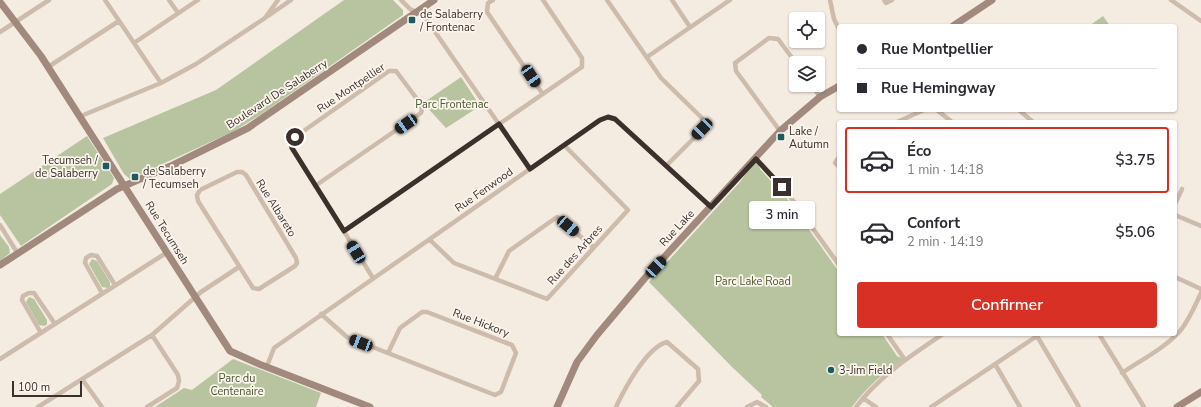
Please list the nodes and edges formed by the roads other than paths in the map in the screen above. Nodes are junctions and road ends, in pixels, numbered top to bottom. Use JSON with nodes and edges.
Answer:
{"nodes":[{"id":1,"x":49,"y":0,"type":"edge"},
{"id":2,"x":105,"y":0,"type":"edge"},
{"id":3,"x":169,"y":0,"type":"edge"},
{"id":4,"x":198,"y":0,"type":"edge"},
{"id":5,"x":278,"y":0,"type":"edge"},
{"id":6,"x":292,"y":0,"type":"edge"},
{"id":7,"x":401,"y":0,"type":"edge"},
{"id":8,"x":434,"y":0,"type":"edge"},
{"id":9,"x":493,"y":0,"type":"edge"},
{"id":10,"x":543,"y":0,"type":"edge"},
{"id":11,"x":608,"y":0,"type":"edge"},
{"id":12,"x":672,"y":0,"type":"edge"},
{"id":13,"x":730,"y":0,"type":"edge"},
{"id":14,"x":830,"y":0,"type":"edge"},
{"id":15,"x":884,"y":0,"type":"edge"},
{"id":16,"x":892,"y":0,"type":"edge"},
{"id":17,"x":992,"y":0,"type":"edge"},
{"id":18,"x":1171,"y":0,"type":"edge"},
{"id":19,"x":0,"y":2,"type":"edge"},
{"id":20,"x":416,"y":12,"type":"junction"},
{"id":21,"x":178,"y":13,"type":"junction"},
{"id":22,"x":265,"y":18,"type":"junction"},
{"id":23,"x":16,"y":21,"type":"junction"},
{"id":24,"x":119,"y":21,"type":"junction"},
{"id":25,"x":1201,"y":21,"type":"edge"},
{"id":26,"x":956,"y":24,"type":"edge"},
{"id":27,"x":837,"y":25,"type":"edge"},
{"id":28,"x":690,"y":28,"type":"junction"},
{"id":29,"x":0,"y":32,"type":"edge"},
{"id":30,"x":134,"y":43,"type":"junction"},
{"id":31,"x":791,"y":56,"type":"edge"},
{"id":32,"x":647,"y":57,"type":"junction"},
{"id":33,"x":48,"y":67,"type":"junction"},
{"id":34,"x":161,"y":83,"type":"junction"},
{"id":35,"x":837,"y":87,"type":"edge"},
{"id":36,"x":817,"y":92,"type":"edge"},
{"id":37,"x":542,"y":93,"type":"junction"},
{"id":38,"x":820,"y":97,"type":"junction"},
{"id":39,"x":920,"y":112,"type":"edge"},
{"id":40,"x":940,"y":112,"type":"edge"},
{"id":41,"x":1021,"y":112,"type":"edge"},
{"id":42,"x":81,"y":116,"type":"junction"},
{"id":43,"x":902,"y":120,"type":"edge"},
{"id":44,"x":950,"y":120,"type":"edge"},
{"id":45,"x":1031,"y":120,"type":"edge"},
{"id":46,"x":499,"y":124,"type":"junction"},
{"id":47,"x":780,"y":131,"type":"junction"},
{"id":48,"x":564,"y":145,"type":"junction"},
{"id":49,"x":756,"y":159,"type":"junction"},
{"id":50,"x":666,"y":166,"type":"junction"},
{"id":51,"x":530,"y":169,"type":"junction"},
{"id":52,"x":315,"y":186,"type":"junction"},
{"id":53,"x":125,"y":187,"type":"junction"},
{"id":54,"x":1182,"y":189,"type":"dead end"},
{"id":55,"x":1177,"y":200,"type":"edge"},
{"id":56,"x":711,"y":207,"type":"junction"},
{"id":57,"x":1177,"y":216,"type":"edge"},
{"id":58,"x":0,"y":225,"type":"edge"},
{"id":59,"x":1201,"y":226,"type":"edge"},
{"id":60,"x":344,"y":231,"type":"junction"},
{"id":61,"x":430,"y":240,"type":"junction"},
{"id":62,"x":593,"y":247,"type":"junction"},
{"id":63,"x":166,"y":253,"type":"junction"},
{"id":64,"x":18,"y":254,"type":"junction"},
{"id":65,"x":837,"y":262,"type":"edge"},
{"id":66,"x":0,"y":265,"type":"edge"},
{"id":67,"x":239,"y":267,"type":"junction"},
{"id":68,"x":373,"y":278,"type":"junction"},
{"id":69,"x":1177,"y":278,"type":"edge"},
{"id":70,"x":495,"y":279,"type":"junction"},
{"id":71,"x":115,"y":285,"type":"junction"},
{"id":72,"x":1201,"y":289,"type":"edge"},
{"id":73,"x":102,"y":293,"type":"junction"},
{"id":74,"x":1201,"y":293,"type":"edge"},
{"id":75,"x":195,"y":297,"type":"junction"},
{"id":76,"x":321,"y":314,"type":"junction"},
{"id":77,"x":55,"y":324,"type":"junction"},
{"id":78,"x":41,"y":333,"type":"junction"},
{"id":79,"x":1177,"y":334,"type":"edge"},
{"id":80,"x":152,"y":335,"type":"junction"},
{"id":81,"x":888,"y":336,"type":"edge"},
{"id":82,"x":941,"y":336,"type":"edge"},
{"id":83,"x":1100,"y":336,"type":"edge"},
{"id":84,"x":1175,"y":336,"type":"edge"},
{"id":85,"x":388,"y":353,"type":"junction"},
{"id":86,"x":0,"y":359,"type":"edge"},
{"id":87,"x":905,"y":360,"type":"junction"},
{"id":88,"x":995,"y":364,"type":"junction"},
{"id":89,"x":267,"y":366,"type":"junction"},
{"id":90,"x":1122,"y":373,"type":"junction"},
{"id":91,"x":82,"y":379,"type":"junction"},
{"id":92,"x":1201,"y":392,"type":"edge"},
{"id":93,"x":863,"y":398,"type":"junction"},
{"id":94,"x":38,"y":407,"type":"edge"},
{"id":95,"x":102,"y":407,"type":"edge"},
{"id":96,"x":147,"y":407,"type":"edge"},
{"id":97,"x":370,"y":407,"type":"edge"},
{"id":98,"x":557,"y":407,"type":"edge"},
{"id":99,"x":616,"y":407,"type":"edge"},
{"id":100,"x":677,"y":407,"type":"edge"},
{"id":101,"x":747,"y":407,"type":"edge"},
{"id":102,"x":766,"y":407,"type":"edge"},
{"id":103,"x":856,"y":407,"type":"edge"},
{"id":104,"x":876,"y":407,"type":"edge"},
{"id":105,"x":931,"y":407,"type":"edge"},
{"id":106,"x":1020,"y":407,"type":"edge"},
{"id":107,"x":1079,"y":407,"type":"edge"},
{"id":108,"x":1144,"y":407,"type":"edge"},
{"id":109,"x":1177,"y":407,"type":"edge"}],
"edges":[{"from":1,"to":23,"type":"street"},
{"from":2,"to":24,"type":"street"},
{"from":3,"to":21,"type":"street"},
{"from":4,"to":21,"type":"street"},
{"from":5,"to":22,"type":"street"},
{"from":6,"to":22,"type":"street"},
{"from":7,"to":20,"type":"street"},
{"from":8,"to":20,"type":"street","name":"Boulevard De Salaberry"},
{"from":9,"to":37,"type":"street"},
{"from":10,"to":37,"type":"street"},
{"from":11,"to":32,"type":"street"},
{"from":12,"to":28,"type":"street"},
{"from":13,"to":28,"type":"street"},
{"from":14,"to":27,"type":"street"},
{"from":15,"to":16,"type":"street"},
{"from":17,"to":26,"type":"street"},
{"from":18,"to":25,"type":"street"},
{"from":19,"to":23,"type":"street","name":"Rue Tecumseh"},
{"from":20,"to":46,"type":"street"},
{"from":20,"to":53,"type":"street","name":"Boulevard De Salaberry"},
{"from":21,"to":30,"type":"street"},
{"from":22,"to":34,"type":"street"},
{"from":23,"to":29,"type":"street"},
{"from":23,"to":33,"type":"street","name":"Rue Tecumseh"},
{"from":24,"to":30,"type":"street"},
{"from":24,"to":33,"type":"street"},
{"from":28,"to":32,"type":"street"},
{"from":30,"to":34,"type":"street"},
{"from":31,"to":47,"type":"street"},
{"from":32,"to":50,"type":"street"},
{"from":33,"to":42,"type":"street","name":"Rue Tecumseh"},
{"from":34,"to":42,"type":"street"},
{"from":35,"to":38,"type":"street","name":"Rue Lake"},
{"from":36,"to":38,"type":"street"},
{"from":37,"to":46,"type":"street"},
{"from":38,"to":47,"type":"street","name":"Rue Lake"},
{"from":39,"to":43,"type":"street"},
{"from":40,"to":44,"type":"street"},
{"from":41,"to":45,"type":"street"},
{"from":42,"to":53,"type":"street","name":"Rue Tecumseh"},
{"from":46,"to":51,"type":"street"},
{"from":46,"to":60,"type":"street"},
{"from":47,"to":49,"type":"street","name":"Rue Lake"},
{"from":48,"to":50,"type":"street","name":"Rue Fenwood"},
{"from":48,"to":51,"type":"street","name":"Rue Fenwood"},
{"from":48,"to":62,"type":"street","name":"Rue des Arbres"},
{"from":49,"to":56,"type":"street","name":"Rue Lake"},
{"from":49,"to":65,"type":"street"},
{"from":50,"to":56,"type":"street","name":"Rue Fenwood"},
{"from":51,"to":61,"type":"street","name":"Rue Fenwood"},
{"from":52,"to":52,"type":"street","name":"Rue Montpellier"},
{"from":52,"to":60,"type":"street","name":"Rue Montpellier"},
{"from":53,"to":63,"type":"street","name":"Rue Tecumseh"},
{"from":53,"to":64,"type":"street","name":"Boulevard De Salaberry"},
{"from":54,"to":55,"type":"street"},
{"from":56,"to":98,"type":"street","name":"Rue Lake"},
{"from":57,"to":59,"type":"street"},
{"from":58,"to":64,"type":"street"},
{"from":60,"to":68,"type":"street","name":"Rue Montpellier"},
{"from":61,"to":68,"type":"street","name":"Rue Fenwood"},
{"from":61,"to":70,"type":"street","name":"Rue des Arbres"},
{"from":62,"to":70,"type":"street","name":"Rue des Arbres"},
{"from":62,"to":70,"type":"street"},
{"from":63,"to":71,"type":"street"},
{"from":63,"to":75,"type":"street","name":"Rue Tecumseh"},
{"from":64,"to":66,"type":"street","name":"Boulevard De Salaberry"},
{"from":67,"to":67,"type":"street","name":"Rue Albareto"},
{"from":67,"to":75,"type":"street"},
{"from":68,"to":76,"type":"street","name":"Rue Fenwood"},
{"from":69,"to":72,"type":"street"},
{"from":71,"to":73,"type":"street"},
{"from":71,"to":73,"type":"street"},
{"from":73,"to":77,"type":"street"},
{"from":74,"to":79,"type":"street"},
{"from":75,"to":80,"type":"street"},
{"from":75,"to":89,"type":"street","name":"Rue Tecumseh"},
{"from":76,"to":85,"type":"street","name":"Rue Hickory"},
{"from":76,"to":89,"type":"street","name":"Rue Fenwood"},
{"from":77,"to":78,"type":"street"},
{"from":77,"to":78,"type":"street"},
{"from":78,"to":86,"type":"street"},
{"from":80,"to":91,"type":"street"},
{"from":80,"to":96,"type":"street"},
{"from":81,"to":87,"type":"street"},
{"from":82,"to":87,"type":"street"},
{"from":83,"to":90,"type":"street"},
{"from":84,"to":90,"type":"street"},
{"from":85,"to":85,"type":"street","name":"Rue Hickory"},
{"from":87,"to":93,"type":"street"},
{"from":88,"to":105,"type":"street"},
{"from":88,"to":106,"type":"street"},
{"from":88,"to":107,"type":"street"},
{"from":89,"to":97,"type":"street","name":"Rue Tecumseh"},
{"from":90,"to":108,"type":"street"},
{"from":91,"to":94,"type":"street"},
{"from":91,"to":95,"type":"street"},
{"from":92,"to":109,"type":"street"},
{"from":93,"to":103,"type":"street"},
{"from":93,"to":104,"type":"street"},
{"from":99,"to":100,"type":"street"},
{"from":101,"to":102,"type":"street"}]}
